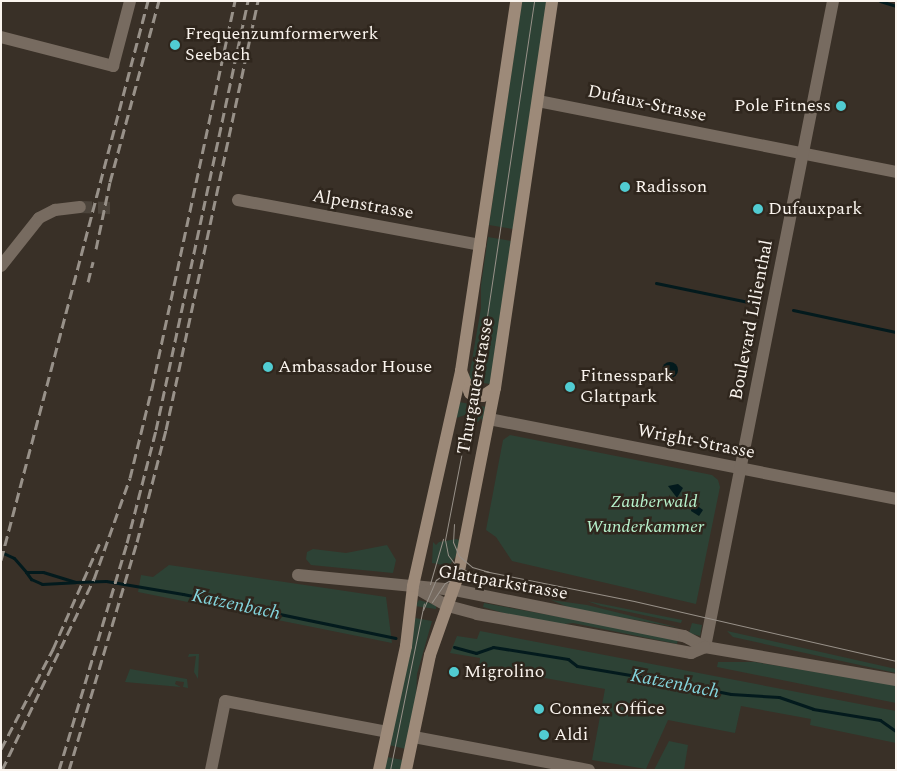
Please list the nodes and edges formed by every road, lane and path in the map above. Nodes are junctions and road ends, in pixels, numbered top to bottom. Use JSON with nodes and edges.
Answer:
{"nodes":[{"id":1,"x":130,"y":1,"type":"edge"},
{"id":2,"x":516,"y":1,"type":"edge"},
{"id":3,"x":552,"y":1,"type":"edge"},
{"id":4,"x":833,"y":1,"type":"edge"},
{"id":5,"x":1,"y":36,"type":"edge"},
{"id":6,"x":538,"y":101,"type":"junction"},
{"id":7,"x":803,"y":154,"type":"junction"},
{"id":8,"x":896,"y":172,"type":"edge"},
{"id":9,"x":238,"y":200,"type":"dead end"},
{"id":10,"x":80,"y":208,"type":"tunnel mouth"},
{"id":11,"x":480,"y":245,"type":"junction"},
{"id":12,"x":1,"y":266,"type":"edge"},
{"id":13,"x":461,"y":371,"type":"junction"},
{"id":14,"x":495,"y":388,"type":"junction"},
{"id":15,"x":489,"y":419,"type":"junction"},
{"id":16,"x":740,"y":469,"type":"junction"},
{"id":17,"x":896,"y":499,"type":"edge"},
{"id":18,"x":298,"y":575,"type":"dead end"},
{"id":19,"x":413,"y":586,"type":"junction"},
{"id":20,"x":455,"y":590,"type":"junction"},
{"id":21,"x":448,"y":606,"type":"junction"},
{"id":22,"x":705,"y":646,"type":"junction"},
{"id":23,"x":896,"y":680,"type":"edge"},
{"id":24,"x":387,"y":732,"type":"junction"},
{"id":25,"x":414,"y":736,"type":"junction"},
{"id":26,"x":211,"y":770,"type":"edge"},
{"id":27,"x":379,"y":770,"type":"edge"},
{"id":28,"x":406,"y":770,"type":"edge"},
{"id":29,"x":589,"y":770,"type":"edge"}],
"edges":[{"from":1,"to":5,"type":"street"},
{"from":2,"to":11,"type":"main road","name":"Thurgauerstrasse"},
{"from":3,"to":6,"type":"main road","name":"Thurgauerstrasse"},
{"from":4,"to":7,"type":"street","name":"Boulevard Lilienthal"},
{"from":6,"to":7,"type":"street","name":"Dufaux-Strasse"},
{"from":6,"to":14,"type":"main road","name":"Thurgauerstrasse"},
{"from":7,"to":8,"type":"street","name":"Dufaux-Strasse"},
{"from":7,"to":16,"type":"street","name":"Boulevard Lilienthal"},
{"from":9,"to":11,"type":"street","name":"Alpenstrasse"},
{"from":10,"to":12,"type":"street"},
{"from":11,"to":13,"type":"main road","name":"Thurgauerstrasse"},
{"from":13,"to":14,"type":"main road"},
{"from":13,"to":19,"type":"main road","name":"Thurgauerstrasse"},
{"from":14,"to":15,"type":"main road","name":"Thurgauerstrasse"},
{"from":15,"to":16,"type":"street","name":"Wright-Strasse"},
{"from":15,"to":20,"type":"main road","name":"Thurgauerstrasse"},
{"from":16,"to":17,"type":"street","name":"Wright-Strasse"},
{"from":16,"to":22,"type":"street","name":"Boulevard Lilienthal"},
{"from":18,"to":19,"type":"street"},
{"from":19,"to":20,"type":"street","name":"Glattparkstrasse"},
{"from":19,"to":21,"type":"street","name":"Glattparkstrasse"},
{"from":19,"to":24,"type":"main road","name":"Thurgauerstrasse"},
{"from":20,"to":21,"type":"main road","name":"Thurgauerstrasse"},
{"from":20,"to":22,"type":"street","name":"Glattparkstrasse"},
{"from":21,"to":22,"type":"street","name":"Glattparkstrasse"},
{"from":21,"to":25,"type":"main road","name":"Thurgauerstrasse"},
{"from":22,"to":23,"type":"street","name":"Glattparkstrasse"},
{"from":24,"to":26,"type":"street"},
{"from":24,"to":27,"type":"main road","name":"Thurgauerstrasse"},
{"from":25,"to":28,"type":"main road","name":"Thurgauerstrasse"},
{"from":25,"to":29,"type":"street"}]}
